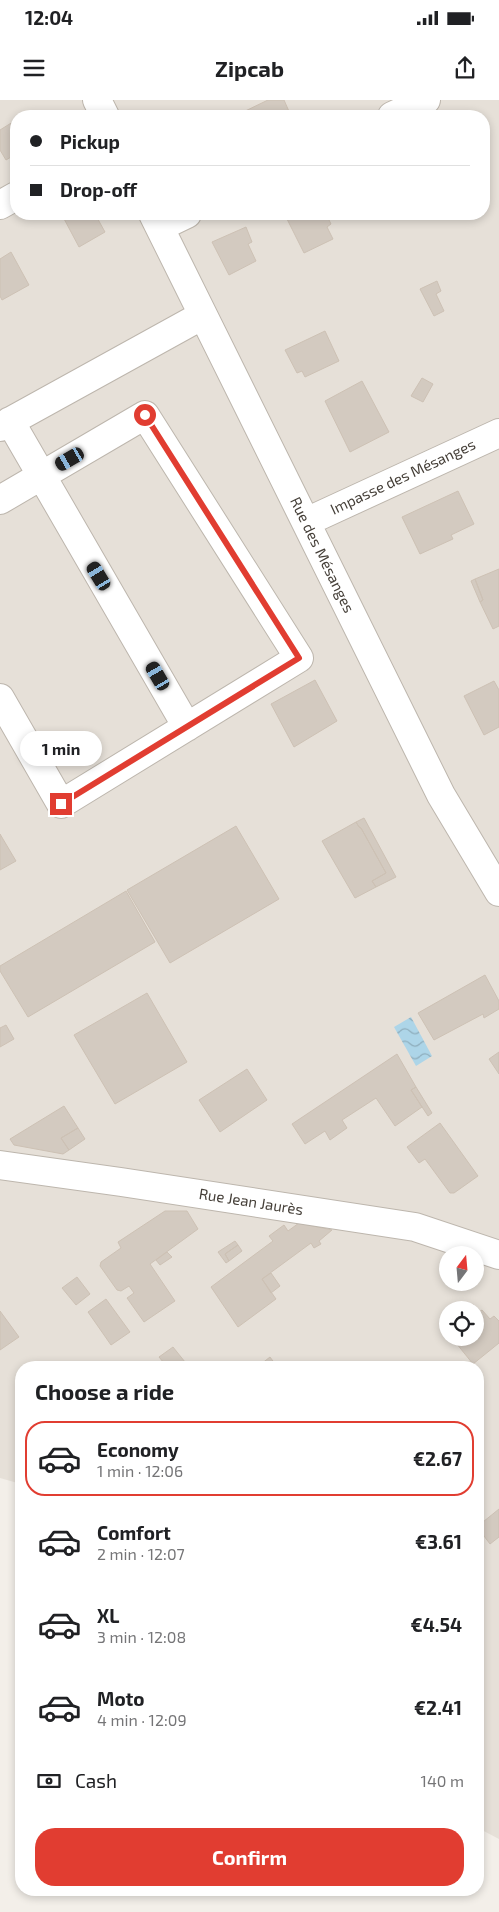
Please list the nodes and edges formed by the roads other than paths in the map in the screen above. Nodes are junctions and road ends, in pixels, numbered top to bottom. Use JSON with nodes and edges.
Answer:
{"nodes":[{"id":1,"x":426,"y":100,"type":"edge"},
{"id":2,"x":405,"y":110,"type":"edge"},
{"id":3,"x":156,"y":220,"type":"edge"},
{"id":4,"x":203,"y":315,"type":"junction"},
{"id":5,"x":5,"y":424,"type":"edge"},
{"id":6,"x":499,"y":433,"type":"edge"},
{"id":7,"x":40,"y":476,"type":"junction"},
{"id":8,"x":0,"y":500,"type":"edge"},
{"id":9,"x":306,"y":522,"type":"junction"},
{"id":10,"x":0,"y":698,"type":"edge"},
{"id":11,"x":187,"y":726,"type":"junction"},
{"id":12,"x":499,"y":892,"type":"edge"},
{"id":13,"x":0,"y":1165,"type":"edge"},
{"id":14,"x":499,"y":1254,"type":"edge"}],
"edges":[{"from":1,"to":2,"type":"street"},
{"from":3,"to":4,"type":"street","name":"Rue des Mésanges"},
{"from":4,"to":5,"type":"street"},
{"from":4,"to":9,"type":"street","name":"Rue des Mésanges"},
{"from":5,"to":7,"type":"street"},
{"from":6,"to":9,"type":"street","name":"Impasse des Mésanges"},
{"from":7,"to":8,"type":"street"},
{"from":7,"to":11,"type":"street"},
{"from":7,"to":11,"type":"street"},
{"from":9,"to":12,"type":"street","name":"Rue des Mésanges"},
{"from":10,"to":11,"type":"street"},
{"from":13,"to":14,"type":"street","name":"Rue Jean Jaurès"}]}
